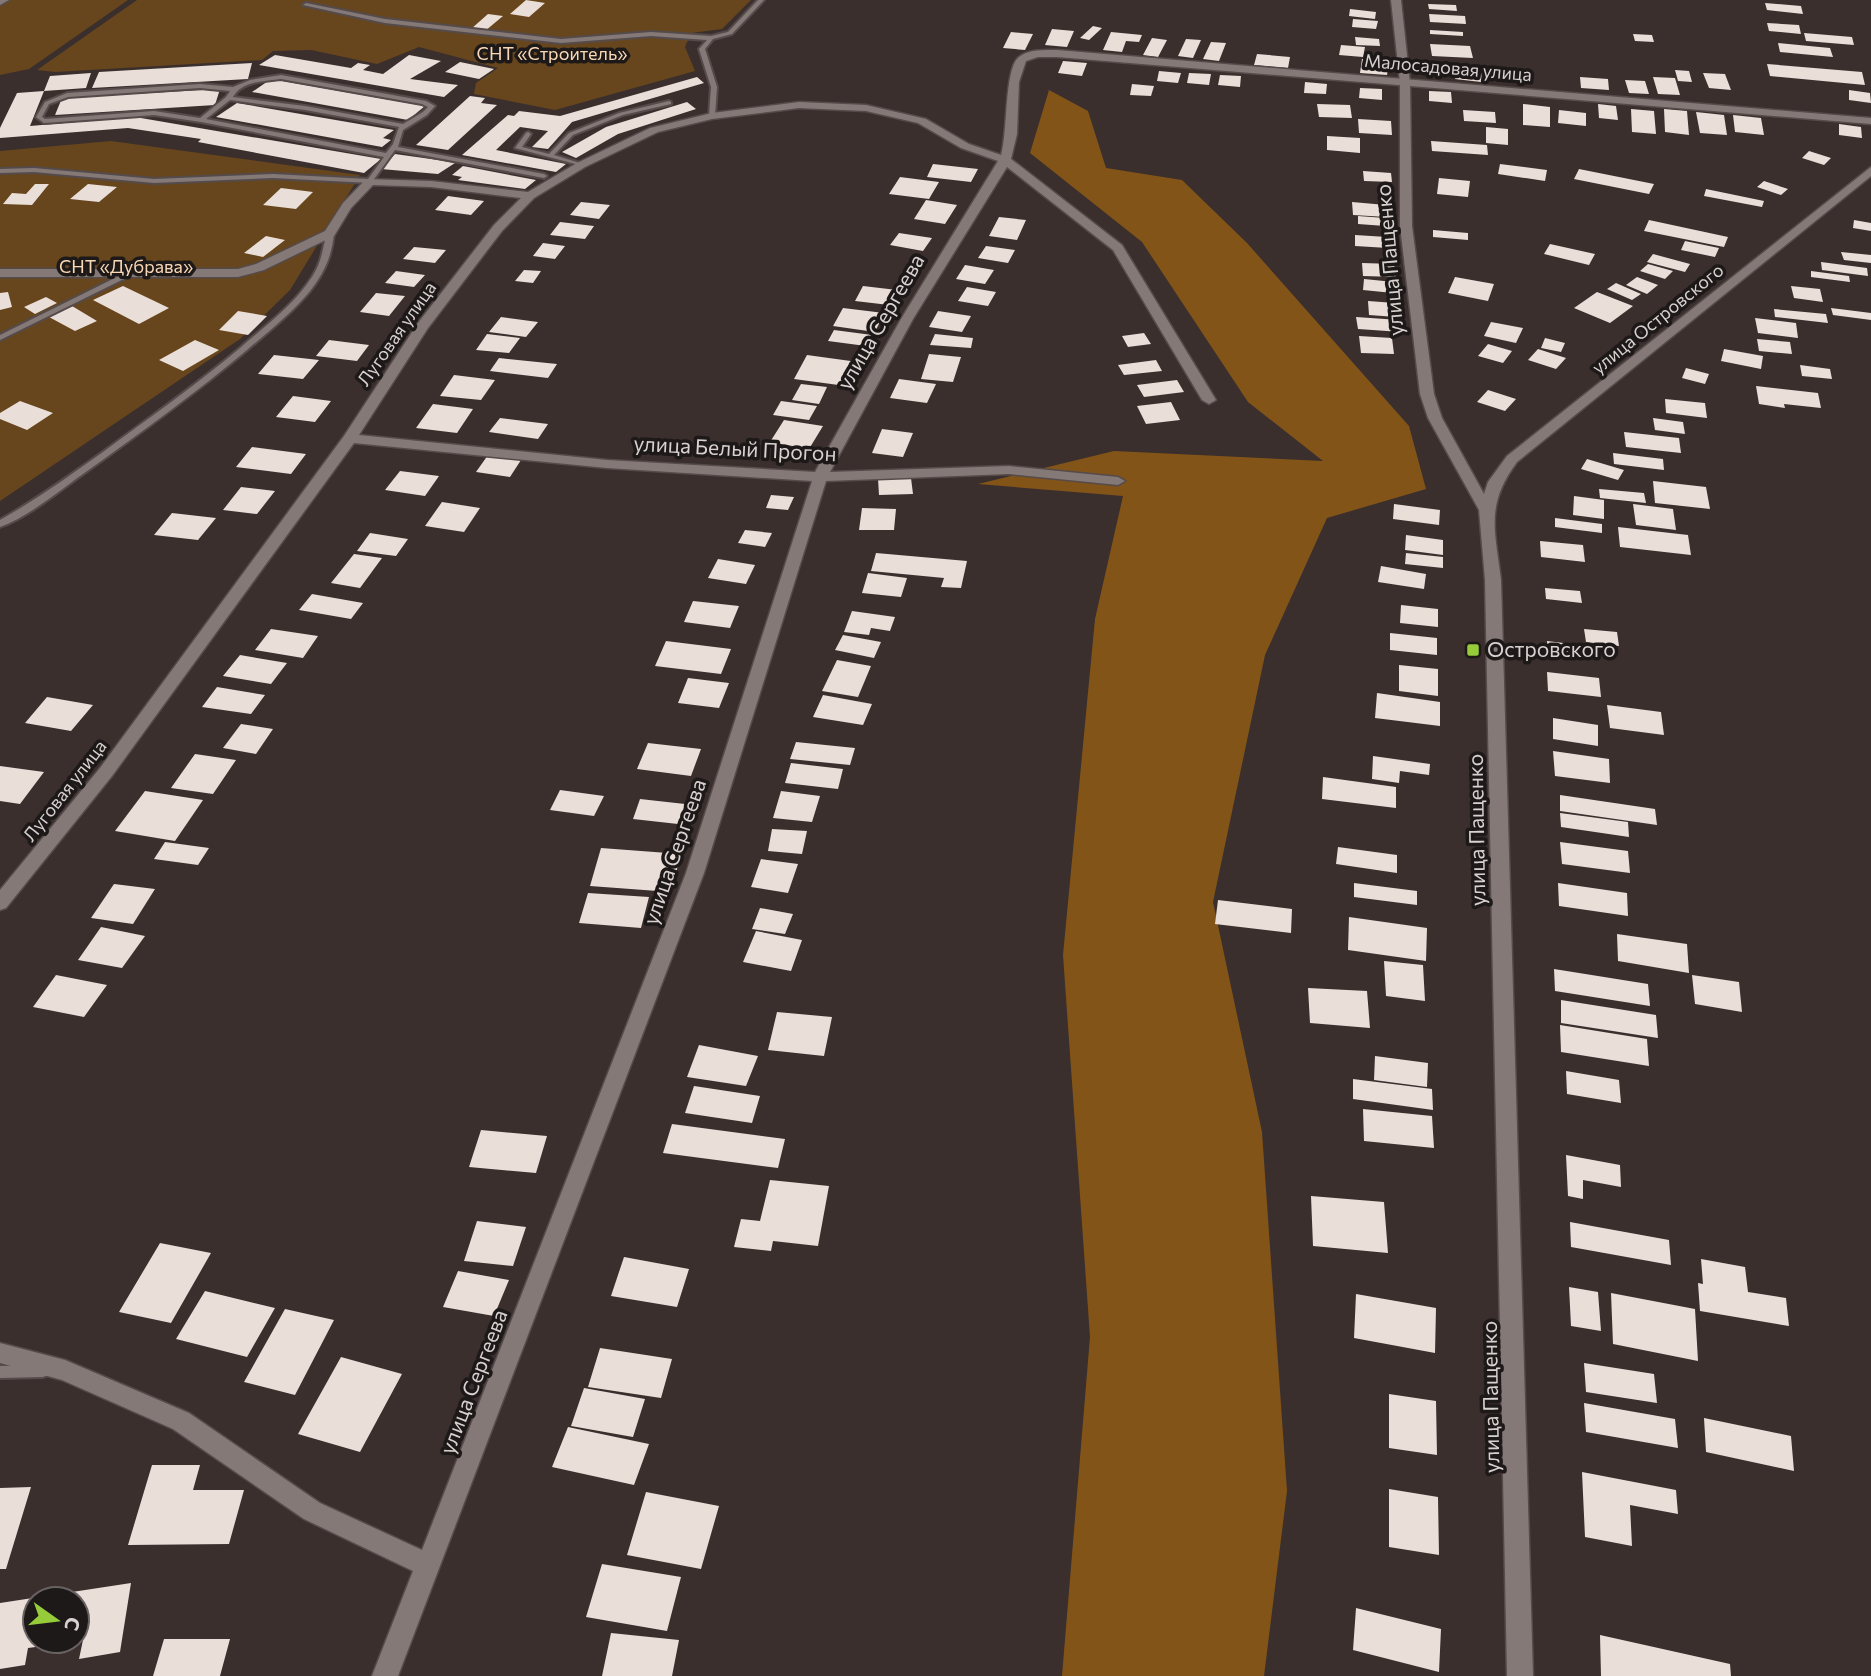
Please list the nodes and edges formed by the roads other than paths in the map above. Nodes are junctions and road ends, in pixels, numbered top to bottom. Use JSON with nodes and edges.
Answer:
{"nodes":[{"id":1,"x":761,"y":0,"type":"edge"},
{"id":2,"x":1396,"y":0,"type":"edge"},
{"id":3,"x":306,"y":5,"type":"dead end"},
{"id":4,"x":711,"y":38,"type":"junction"},
{"id":5,"x":1023,"y":59,"type":"joint"},
{"id":6,"x":1405,"y":83,"type":"junction"},
{"id":7,"x":234,"y":89,"type":"junction"},
{"id":8,"x":229,"y":98,"type":"junction"},
{"id":9,"x":668,"y":103,"type":"dead end"},
{"id":10,"x":712,"y":116,"type":"junction"},
{"id":11,"x":201,"y":120,"type":"junction"},
{"id":12,"x":1871,"y":121,"type":"edge"},
{"id":13,"x":404,"y":126,"type":"junction"},
{"id":14,"x":528,"y":134,"type":"dead end"},
{"id":15,"x":394,"y":148,"type":"junction"},
{"id":16,"x":386,"y":155,"type":"junction"},
{"id":17,"x":550,"y":156,"type":"junction"},
{"id":18,"x":1005,"y":160,"type":"junction"},
{"id":19,"x":581,"y":165,"type":"junction"},
{"id":20,"x":1871,"y":170,"type":"edge"},
{"id":21,"x":0,"y":171,"type":"edge"},
{"id":22,"x":544,"y":176,"type":"dead end"},
{"id":23,"x":370,"y":181,"type":"junction"},
{"id":24,"x":530,"y":196,"type":"junction"},
{"id":25,"x":330,"y":233,"type":"junction"},
{"id":26,"x":0,"y":273,"type":"edge"},
{"id":27,"x":130,"y":274,"type":"junction"},
{"id":28,"x":0,"y":338,"type":"edge"},
{"id":29,"x":1209,"y":400,"type":"dead end"},
{"id":30,"x":350,"y":438,"type":"junction"},
{"id":31,"x":820,"y":477,"type":"junction"},
{"id":32,"x":1118,"y":481,"type":"dead end"},
{"id":33,"x":1486,"y":510,"type":"junction"},
{"id":34,"x":0,"y":524,"type":"edge"},
{"id":35,"x":0,"y":903,"type":"edge"},
{"id":36,"x":0,"y":1353,"type":"edge"},
{"id":37,"x":65,"y":1370,"type":"junction"},
{"id":38,"x":0,"y":1372,"type":"edge"},
{"id":39,"x":427,"y":1565,"type":"junction"},
{"id":40,"x":385,"y":1676,"type":"edge"},
{"id":41,"x":1520,"y":1676,"type":"edge"}],
"edges":[{"from":1,"to":4,"type":"lane"},
{"from":2,"to":6,"type":"street","name":"улица Пащенко"},
{"from":3,"to":4,"type":"lane"},
{"from":4,"to":10,"type":"lane"},
{"from":5,"to":6,"type":"street","name":"Малосадовая улица"},
{"from":5,"to":18,"type":"street","name":"улица Сергеева"},
{"from":6,"to":12,"type":"street","name":"Малосадовая улица"},
{"from":6,"to":33,"type":"street","name":"улица Пащенко"},
{"from":7,"to":8,"type":"lane"},
{"from":7,"to":11,"type":"lane"},
{"from":7,"to":13,"type":"lane"},
{"from":8,"to":11,"type":"lane"},
{"from":8,"to":13,"type":"lane"},
{"from":9,"to":17,"type":"lane"},
{"from":10,"to":18,"type":"street","name":"Луговая улица"},
{"from":10,"to":19,"type":"street","name":"Луговая улица"},
{"from":11,"to":16,"type":"lane"},
{"from":13,"to":15,"type":"lane"},
{"from":14,"to":17,"type":"lane"},
{"from":15,"to":16,"type":"lane"},
{"from":15,"to":22,"type":"lane"},
{"from":16,"to":23,"type":"lane"},
{"from":17,"to":19,"type":"lane"},
{"from":18,"to":29,"type":"street"},
{"from":18,"to":31,"type":"street","name":"улица Сергеева"},
{"from":19,"to":24,"type":"street","name":"Луговая улица"},
{"from":20,"to":33,"type":"street","name":"улица Островского"},
{"from":21,"to":23,"type":"lane"},
{"from":23,"to":24,"type":"street"},
{"from":23,"to":25,"type":"street"},
{"from":24,"to":30,"type":"street","name":"Луговая улица"},
{"from":25,"to":27,"type":"street"},
{"from":25,"to":34,"type":"lane"},
{"from":26,"to":27,"type":"street"},
{"from":27,"to":28,"type":"lane"},
{"from":30,"to":31,"type":"street","name":"улица Белый Прогон"},
{"from":30,"to":35,"type":"street","name":"Луговая улица"},
{"from":31,"to":32,"type":"street","name":"улица Белый Прогон"},
{"from":31,"to":39,"type":"street","name":"улица Сергеева"},
{"from":33,"to":41,"type":"street","name":"улица Пащенко"},
{"from":36,"to":37,"type":"street"},
{"from":37,"to":38,"type":"lane"},
{"from":37,"to":39,"type":"street"},
{"from":39,"to":40,"type":"street","name":"улица Сергеева"}]}
